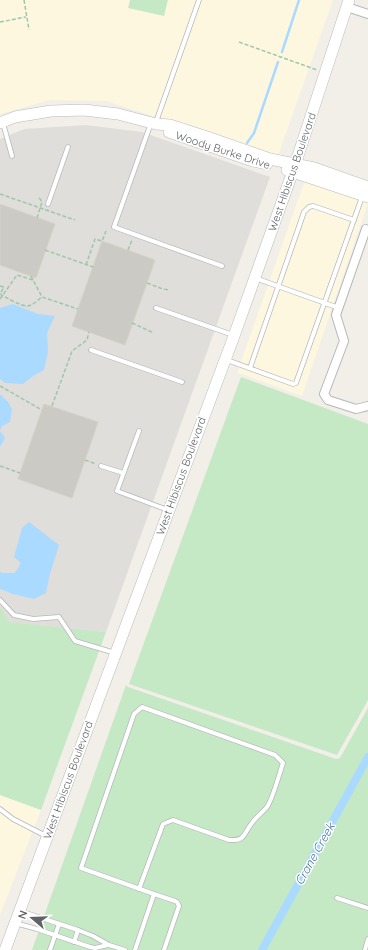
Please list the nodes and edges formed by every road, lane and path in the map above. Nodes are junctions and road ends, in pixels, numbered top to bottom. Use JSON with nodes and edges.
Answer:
{"nodes":[{"id":1,"x":24,"y":0,"type":"edge"},
{"id":2,"x":199,"y":0,"type":"edge"},
{"id":3,"x":348,"y":3,"type":"edge"},
{"id":4,"x":368,"y":14,"type":"edge"},
{"id":5,"x":26,"y":17,"type":"junction"},
{"id":6,"x":0,"y":22,"type":"edge"},
{"id":7,"x":29,"y":30,"type":"dead end"},
{"id":8,"x":239,"y":42,"type":"dead end"},
{"id":9,"x":326,"y":73,"type":"junction"},
{"id":10,"x":1,"y":122,"type":"edge"},
{"id":11,"x":153,"y":124,"type":"junction"},
{"id":12,"x":68,"y":147,"type":"dead end"},
{"id":13,"x":12,"y":156,"type":"dead end"},
{"id":14,"x":294,"y":168,"type":"junction"},
{"id":15,"x":366,"y":192,"type":"edge"},
{"id":16,"x":0,"y":194,"type":"edge"},
{"id":17,"x":38,"y":196,"type":"dead end"},
{"id":18,"x":48,"y":204,"type":"dead end"},
{"id":19,"x":40,"y":208,"type":"junction"},
{"id":20,"x":37,"y":218,"type":"dead end"},
{"id":21,"x":75,"y":220,"type":"dead end"},
{"id":22,"x":354,"y":220,"type":"junction"},
{"id":23,"x":368,"y":230,"type":"edge"},
{"id":24,"x":106,"y":231,"type":"dead end"},
{"id":25,"x":134,"y":235,"type":"junction"},
{"id":26,"x":45,"y":250,"type":"dead end"},
{"id":27,"x":128,"y":250,"type":"dead end"},
{"id":28,"x":86,"y":265,"type":"junction"},
{"id":29,"x":222,"y":266,"type":"dead end"},
{"id":30,"x":93,"y":267,"type":"dead end"},
{"id":31,"x":31,"y":276,"type":"dead end"},
{"id":32,"x":254,"y":278,"type":"junction"},
{"id":33,"x":33,"y":280,"type":"junction"},
{"id":34,"x":147,"y":283,"type":"dead end"},
{"id":35,"x":0,"y":286,"type":"edge"},
{"id":36,"x":278,"y":287,"type":"junction"},
{"id":37,"x":170,"y":290,"type":"dead end"},
{"id":38,"x":3,"y":295,"type":"junction"},
{"id":39,"x":42,"y":297,"type":"junction"},
{"id":40,"x":0,"y":299,"type":"edge"},
{"id":41,"x":325,"y":303,"type":"junction"},
{"id":42,"x":156,"y":308,"type":"dead end"},
{"id":43,"x":339,"y":308,"type":"junction"},
{"id":44,"x":78,"y":309,"type":"dead end"},
{"id":45,"x":132,"y":323,"type":"dead end"},
{"id":46,"x":90,"y":332,"type":"dead end"},
{"id":47,"x":154,"y":332,"type":"dead end"},
{"id":48,"x":234,"y":336,"type":"junction"},
{"id":49,"x":91,"y":350,"type":"dead end"},
{"id":50,"x":225,"y":359,"type":"junction"},
{"id":51,"x":250,"y":368,"type":"junction"},
{"id":52,"x":182,"y":382,"type":"dead end"},
{"id":53,"x":0,"y":386,"type":"edge"},
{"id":54,"x":52,"y":406,"type":"dead end"},
{"id":55,"x":368,"y":406,"type":"edge"},
{"id":56,"x":42,"y":410,"type":"dead end"},
{"id":57,"x":139,"y":431,"type":"dead end"},
{"id":58,"x":85,"y":460,"type":"dead end"},
{"id":59,"x":0,"y":466,"type":"edge"},
{"id":60,"x":101,"y":466,"type":"joint"},
{"id":61,"x":20,"y":473,"type":"dead end"},
{"id":62,"x":123,"y":473,"type":"junction"},
{"id":63,"x":169,"y":510,"type":"junction"},
{"id":64,"x":0,"y":600,"type":"edge"},
{"id":65,"x":115,"y":654,"type":"junction"},
{"id":66,"x":1,"y":812,"type":"edge"},
{"id":67,"x":47,"y":836,"type":"junction"},
{"id":68,"x":139,"y":889,"type":"junction"},
{"id":69,"x":154,"y":894,"type":"junction"},
{"id":70,"x":337,"y":898,"type":"dead end"},
{"id":71,"x":368,"y":908,"type":"edge"},
{"id":72,"x":20,"y":910,"type":"junction"},
{"id":73,"x":15,"y":923,"type":"junction"},
{"id":74,"x":59,"y":924,"type":"junction"},
{"id":75,"x":78,"y":930,"type":"junction"},
{"id":76,"x":55,"y":935,"type":"junction"},
{"id":77,"x":368,"y":939,"type":"edge"},
{"id":78,"x":74,"y":942,"type":"junction"},
{"id":79,"x":109,"y":945,"type":"junction"},
{"id":80,"x":3,"y":949,"type":"edge"},
{"id":81,"x":50,"y":950,"type":"edge"},
{"id":82,"x":125,"y":950,"type":"edge"},
{"id":83,"x":135,"y":950,"type":"edge"},
{"id":84,"x":164,"y":950,"type":"edge"},
{"id":85,"x":365,"y":950,"type":"edge"}],
"edges":[{"from":1,"to":5,"type":"path"},
{"from":2,"to":11,"type":"lane"},
{"from":3,"to":4,"type":"street"},
{"from":3,"to":9,"type":"street","name":"West Hibiscus Boulevard"},
{"from":5,"to":6,"type":"path"},
{"from":5,"to":7,"type":"path"},
{"from":8,"to":9,"type":"path"},
{"from":9,"to":14,"type":"street","name":"West Hibiscus Boulevard"},
{"from":10,"to":11,"type":"street","name":"Woody Burke Drive"},
{"from":10,"to":13,"type":"lane"},
{"from":11,"to":14,"type":"street","name":"Woody Burke Drive"},
{"from":11,"to":25,"type":"lane"},
{"from":12,"to":18,"type":"lane"},
{"from":14,"to":15,"type":"street","name":"Woody Burke Drive"},
{"from":14,"to":32,"type":"street","name":"West Hibiscus Boulevard"},
{"from":15,"to":22,"type":"lane"},
{"from":16,"to":19,"type":"path"},
{"from":17,"to":19,"type":"path"},
{"from":19,"to":20,"type":"path"},
{"from":19,"to":21,"type":"path"},
{"from":22,"to":36,"type":"lane"},
{"from":22,"to":41,"type":"lane"},
{"from":23,"to":43,"type":"street"},
{"from":24,"to":28,"type":"path"},
{"from":25,"to":27,"type":"path"},
{"from":25,"to":29,"type":"lane"},
{"from":26,"to":28,"type":"path"},
{"from":28,"to":30,"type":"path"},
{"from":31,"to":33,"type":"path"},
{"from":32,"to":36,"type":"lane"},
{"from":32,"to":48,"type":"street","name":"West Hibiscus Boulevard"},
{"from":33,"to":38,"type":"path"},
{"from":33,"to":39,"type":"path"},
{"from":34,"to":37,"type":"path"},
{"from":35,"to":38,"type":"path"},
{"from":36,"to":41,"type":"lane"},
{"from":36,"to":51,"type":"lane"},
{"from":38,"to":39,"type":"path"},
{"from":38,"to":40,"type":"path"},
{"from":39,"to":44,"type":"path"},
{"from":41,"to":43,"type":"lane"},
{"from":41,"to":51,"type":"lane"},
{"from":42,"to":48,"type":"lane"},
{"from":43,"to":55,"type":"street"},
{"from":45,"to":47,"type":"path"},
{"from":46,"to":54,"type":"path"},
{"from":48,"to":50,"type":"street","name":"West Hibiscus Boulevard"},
{"from":49,"to":52,"type":"lane"},
{"from":50,"to":51,"type":"lane"},
{"from":50,"to":63,"type":"street","name":"West Hibiscus Boulevard"},
{"from":53,"to":56,"type":"path"},
{"from":57,"to":62,"type":"lane"},
{"from":58,"to":60,"type":"path"},
{"from":59,"to":61,"type":"path"},
{"from":60,"to":62,"type":"lane"},
{"from":62,"to":63,"type":"lane"},
{"from":63,"to":65,"type":"street","name":"West Hibiscus Boulevard"},
{"from":64,"to":65,"type":"lane"},
{"from":65,"to":67,"type":"street","name":"West Hibiscus Boulevard"},
{"from":66,"to":67,"type":"lane"},
{"from":67,"to":72,"type":"street","name":"West Hibiscus Boulevard"},
{"from":68,"to":68,"type":"lane"},
{"from":68,"to":69,"type":"lane"},
{"from":69,"to":83,"type":"lane"},
{"from":69,"to":84,"type":"lane"},
{"from":70,"to":71,"type":"lane"},
{"from":72,"to":73,"type":"street","name":"West Hibiscus Boulevard"},
{"from":72,"to":74,"type":"lane"},
{"from":73,"to":76,"type":"lane"},
{"from":73,"to":80,"type":"street","name":"West Hibiscus Boulevard"},
{"from":74,"to":75,"type":"lane"},
{"from":74,"to":76,"type":"lane"},
{"from":75,"to":78,"type":"lane"},
{"from":75,"to":79,"type":"lane"},
{"from":76,"to":78,"type":"lane"},
{"from":76,"to":81,"type":"lane"},
{"from":77,"to":85,"type":"lane"},
{"from":78,"to":79,"type":"lane"},
{"from":79,"to":82,"type":"lane"}]}
